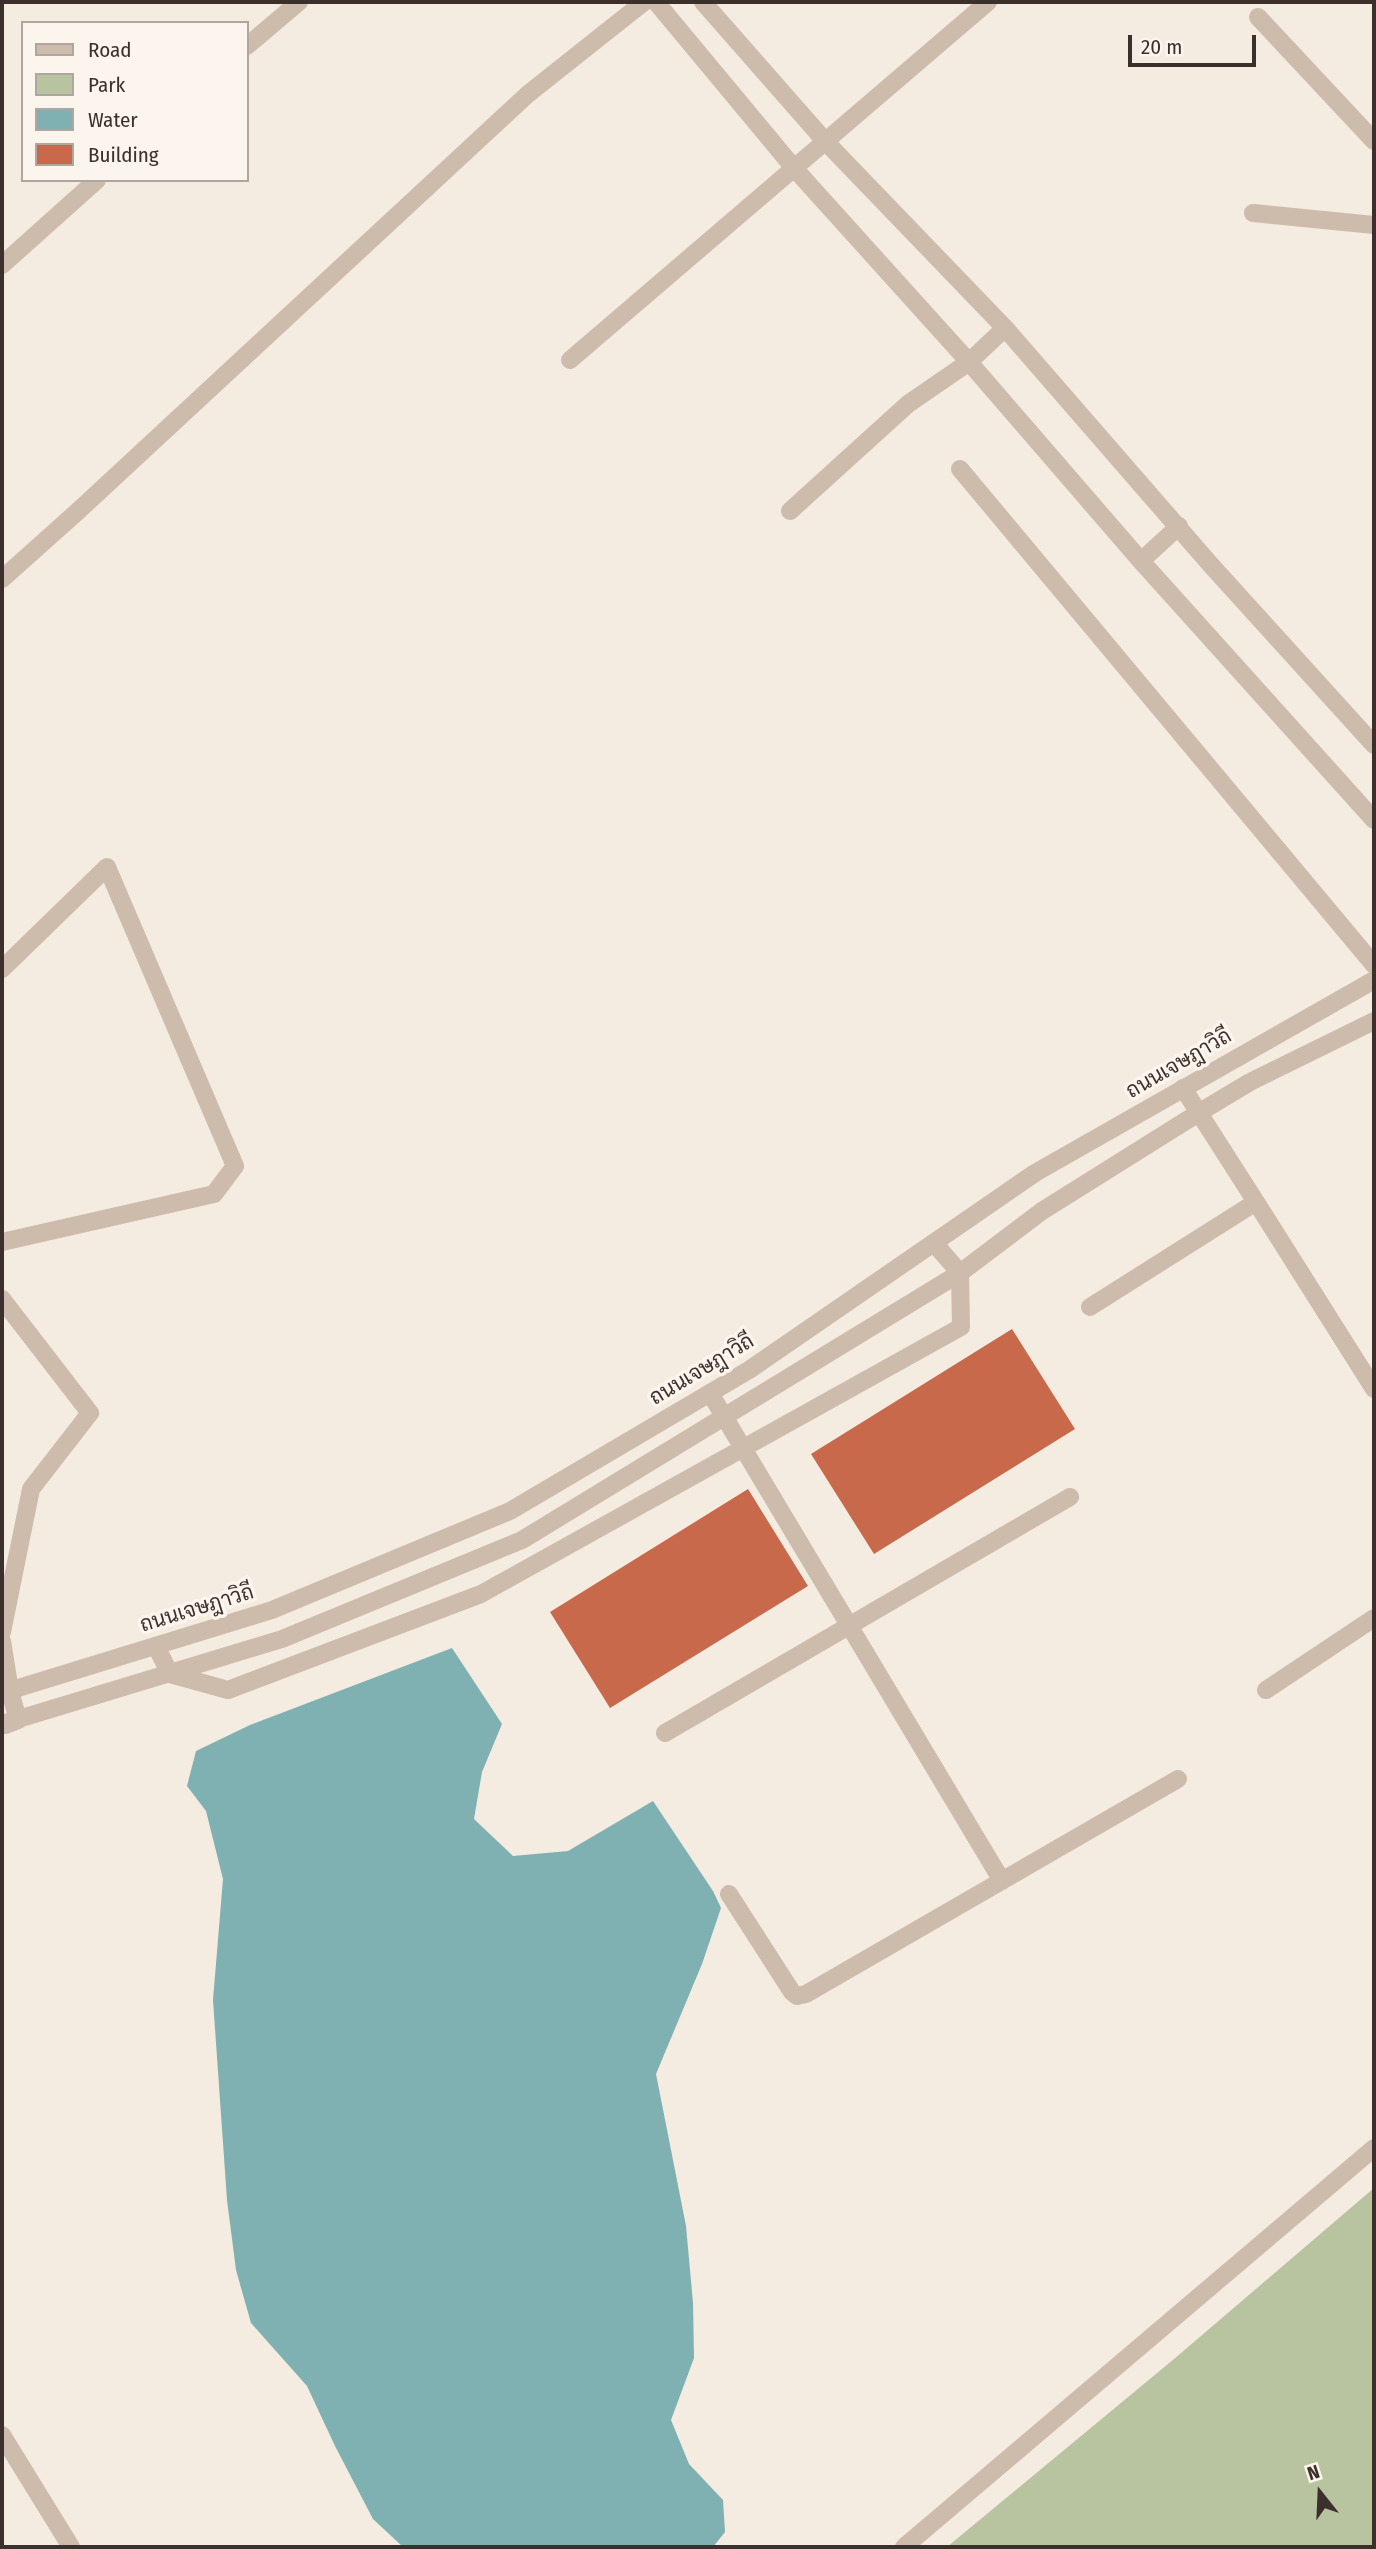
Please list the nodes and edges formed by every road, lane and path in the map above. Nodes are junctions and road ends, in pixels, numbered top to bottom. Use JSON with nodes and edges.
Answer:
{"nodes":[{"id":1,"x":299,"y":2,"type":"edge"},
{"id":2,"x":644,"y":2,"type":"edge"},
{"id":3,"x":656,"y":2,"type":"edge"},
{"id":4,"x":702,"y":2,"type":"edge"},
{"id":5,"x":988,"y":2,"type":"edge"},
{"id":6,"x":1258,"y":17,"type":"dead end"},
{"id":7,"x":248,"y":45,"type":"edge"},
{"id":8,"x":825,"y":141,"type":"junction"},
{"id":9,"x":1374,"y":141,"type":"edge"},
{"id":10,"x":793,"y":168,"type":"junction"},
{"id":11,"x":95,"y":182,"type":"edge"},
{"id":12,"x":1253,"y":213,"type":"dead end"},
{"id":13,"x":1374,"y":225,"type":"edge"},
{"id":14,"x":2,"y":265,"type":"edge"},
{"id":15,"x":1005,"y":328,"type":"junction"},
{"id":16,"x":570,"y":360,"type":"dead end"},
{"id":17,"x":969,"y":362,"type":"junction"},
{"id":18,"x":960,"y":470,"type":"dead end"},
{"id":19,"x":790,"y":511,"type":"dead end"},
{"id":20,"x":1179,"y":526,"type":"junction"},
{"id":21,"x":1141,"y":561,"type":"junction"},
{"id":22,"x":2,"y":579,"type":"edge"},
{"id":23,"x":1374,"y":745,"type":"edge"},
{"id":24,"x":1374,"y":820,"type":"edge"},
{"id":25,"x":1374,"y":965,"type":"edge"},
{"id":26,"x":2,"y":969,"type":"edge"},
{"id":27,"x":1374,"y":980,"type":"edge"},
{"id":28,"x":1374,"y":1021,"type":"edge"},
{"id":29,"x":1183,"y":1088,"type":"junction"},
{"id":30,"x":1200,"y":1112,"type":"junction"},
{"id":31,"x":1256,"y":1202,"type":"junction"},
{"id":32,"x":2,"y":1242,"type":"edge"},
{"id":33,"x":934,"y":1243,"type":"junction"},
{"id":34,"x":960,"y":1273,"type":"junction"},
{"id":35,"x":2,"y":1299,"type":"edge"},
{"id":36,"x":1090,"y":1307,"type":"dead end"},
{"id":37,"x":1374,"y":1389,"type":"edge"},
{"id":38,"x":710,"y":1393,"type":"junction"},
{"id":39,"x":724,"y":1417,"type":"junction"},
{"id":40,"x":743,"y":1448,"type":"junction"},
{"id":41,"x":1070,"y":1497,"type":"dead end"},
{"id":42,"x":1374,"y":1618,"type":"edge"},
{"id":43,"x":850,"y":1625,"type":"junction"},
{"id":44,"x":2,"y":1632,"type":"edge"},
{"id":45,"x":2,"y":1641,"type":"edge"},
{"id":46,"x":156,"y":1646,"type":"junction"},
{"id":47,"x":170,"y":1674,"type":"junction"},
{"id":48,"x":1266,"y":1690,"type":"dead end"},
{"id":49,"x":6,"y":1692,"type":"edge"},
{"id":50,"x":7,"y":1723,"type":"edge"},
{"id":51,"x":665,"y":1733,"type":"dead end"},
{"id":52,"x":1178,"y":1779,"type":"dead end"},
{"id":53,"x":1002,"y":1881,"type":"junction"},
{"id":54,"x":729,"y":1894,"type":"dead end"},
{"id":55,"x":1374,"y":2148,"type":"edge"},
{"id":56,"x":2,"y":2435,"type":"edge"},
{"id":57,"x":71,"y":2547,"type":"edge"},
{"id":58,"x":904,"y":2547,"type":"edge"}],
"edges":[{"from":1,"to":7,"type":"street"},
{"from":2,"to":22,"type":"street"},
{"from":3,"to":10,"type":"street"},
{"from":4,"to":8,"type":"street"},
{"from":5,"to":8,"type":"street"},
{"from":6,"to":9,"type":"street"},
{"from":8,"to":10,"type":"street"},
{"from":8,"to":15,"type":"street"},
{"from":10,"to":16,"type":"street"},
{"from":10,"to":17,"type":"street"},
{"from":11,"to":14,"type":"street"},
{"from":12,"to":13,"type":"street"},
{"from":15,"to":17,"type":"street"},
{"from":15,"to":20,"type":"street"},
{"from":17,"to":19,"type":"street"},
{"from":17,"to":21,"type":"street"},
{"from":18,"to":25,"type":"street"},
{"from":20,"to":21,"type":"street"},
{"from":20,"to":23,"type":"street"},
{"from":21,"to":24,"type":"street"},
{"from":26,"to":32,"type":"street"},
{"from":27,"to":29,"type":"street","name":"ถนนเจษฎาวิถี"},
{"from":28,"to":30,"type":"street"},
{"from":29,"to":30,"type":"street"},
{"from":29,"to":33,"type":"street","name":"ถนนเจษฎาวิถี"},
{"from":30,"to":31,"type":"street"},
{"from":30,"to":34,"type":"street"},
{"from":31,"to":36,"type":"street"},
{"from":31,"to":37,"type":"street"},
{"from":33,"to":34,"type":"street"},
{"from":33,"to":38,"type":"street","name":"ถนนเจษฎาวิถี"},
{"from":34,"to":39,"type":"street"},
{"from":34,"to":40,"type":"street"},
{"from":35,"to":44,"type":"street"},
{"from":38,"to":39,"type":"street"},
{"from":38,"to":46,"type":"street","name":"ถนนเจษฎาวิถี"},
{"from":39,"to":40,"type":"street"},
{"from":39,"to":47,"type":"street"},
{"from":40,"to":43,"type":"street"},
{"from":40,"to":47,"type":"street"},
{"from":41,"to":43,"type":"street"},
{"from":42,"to":48,"type":"street"},
{"from":43,"to":51,"type":"street"},
{"from":43,"to":53,"type":"street"},
{"from":45,"to":49,"type":"street"},
{"from":46,"to":47,"type":"street"},
{"from":46,"to":49,"type":"street","name":"ถนนเจษฎาวิถี"},
{"from":47,"to":50,"type":"street"},
{"from":49,"to":50,"type":"street"},
{"from":52,"to":53,"type":"street"},
{"from":53,"to":54,"type":"street"},
{"from":55,"to":58,"type":"street"},
{"from":56,"to":57,"type":"street"}]}
